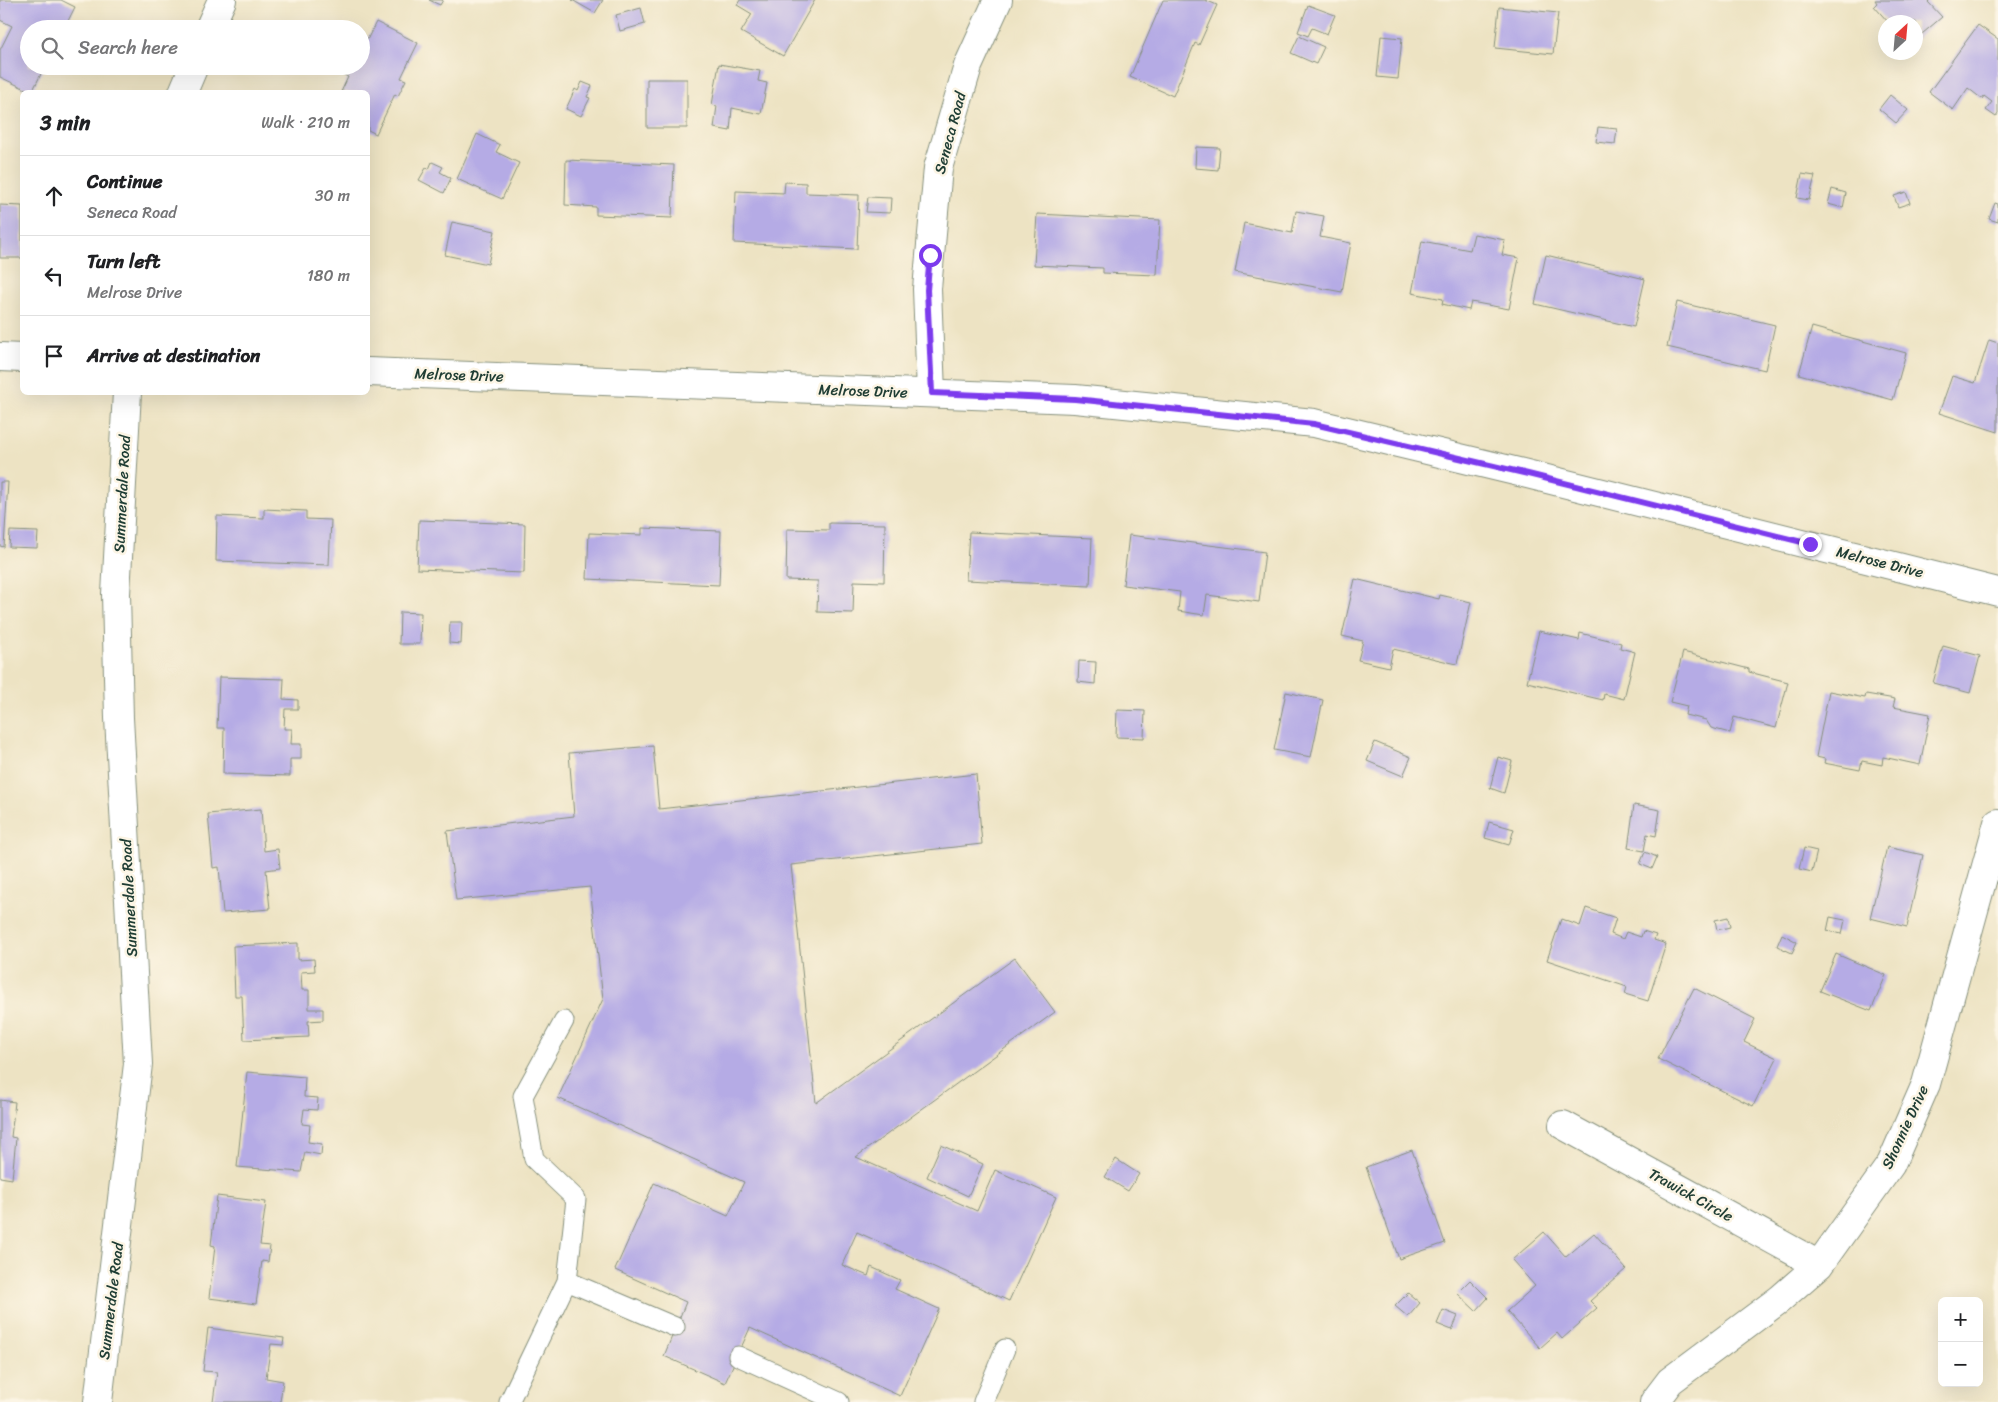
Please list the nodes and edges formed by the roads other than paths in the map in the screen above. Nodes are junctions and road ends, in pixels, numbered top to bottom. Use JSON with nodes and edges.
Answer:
{"nodes":[{"id":1,"x":222,"y":0,"type":"edge"},
{"id":2,"x":998,"y":0,"type":"edge"},
{"id":3,"x":213,"y":20,"type":"edge"},
{"id":4,"x":190,"y":75,"type":"edge"},
{"id":5,"x":184,"y":90,"type":"edge"},
{"id":6,"x":0,"y":357,"type":"edge"},
{"id":7,"x":20,"y":358,"type":"edge"},
{"id":8,"x":370,"y":372,"type":"edge"},
{"id":9,"x":932,"y":393,"type":"junction"},
{"id":10,"x":127,"y":395,"type":"edge"},
{"id":11,"x":1998,"y":592,"type":"edge"},
{"id":12,"x":1998,"y":823,"type":"edge"},
{"id":13,"x":564,"y":1021,"type":"dead end"},
{"id":14,"x":1563,"y":1124,"type":"dead end"},
{"id":15,"x":1819,"y":1265,"type":"junction"},
{"id":16,"x":568,"y":1281,"type":"junction"},
{"id":17,"x":675,"y":1327,"type":"dead end"},
{"id":18,"x":1005,"y":1349,"type":"dead end"},
{"id":19,"x":738,"y":1356,"type":"dead end"},
{"id":20,"x":98,"y":1402,"type":"edge"},
{"id":21,"x":509,"y":1402,"type":"edge"},
{"id":22,"x":839,"y":1402,"type":"edge"},
{"id":23,"x":983,"y":1402,"type":"edge"},
{"id":24,"x":1654,"y":1402,"type":"edge"}],
"edges":[{"from":1,"to":3,"type":"street"},
{"from":2,"to":9,"type":"street","name":"Seneca Road"},
{"from":4,"to":5,"type":"street"},
{"from":6,"to":7,"type":"street"},
{"from":8,"to":9,"type":"street","name":"Melrose Drive"},
{"from":9,"to":11,"type":"street","name":"Melrose Drive"},
{"from":10,"to":20,"type":"street","name":"Summerdale Road"},
{"from":12,"to":15,"type":"street","name":"Shonnie Drive"},
{"from":13,"to":16,"type":"lane"},
{"from":14,"to":15,"type":"street","name":"Trawick Circle"},
{"from":15,"to":24,"type":"street","name":"Shonnie Drive"},
{"from":16,"to":17,"type":"lane"},
{"from":16,"to":21,"type":"lane"},
{"from":18,"to":23,"type":"lane"},
{"from":19,"to":22,"type":"lane"}]}
